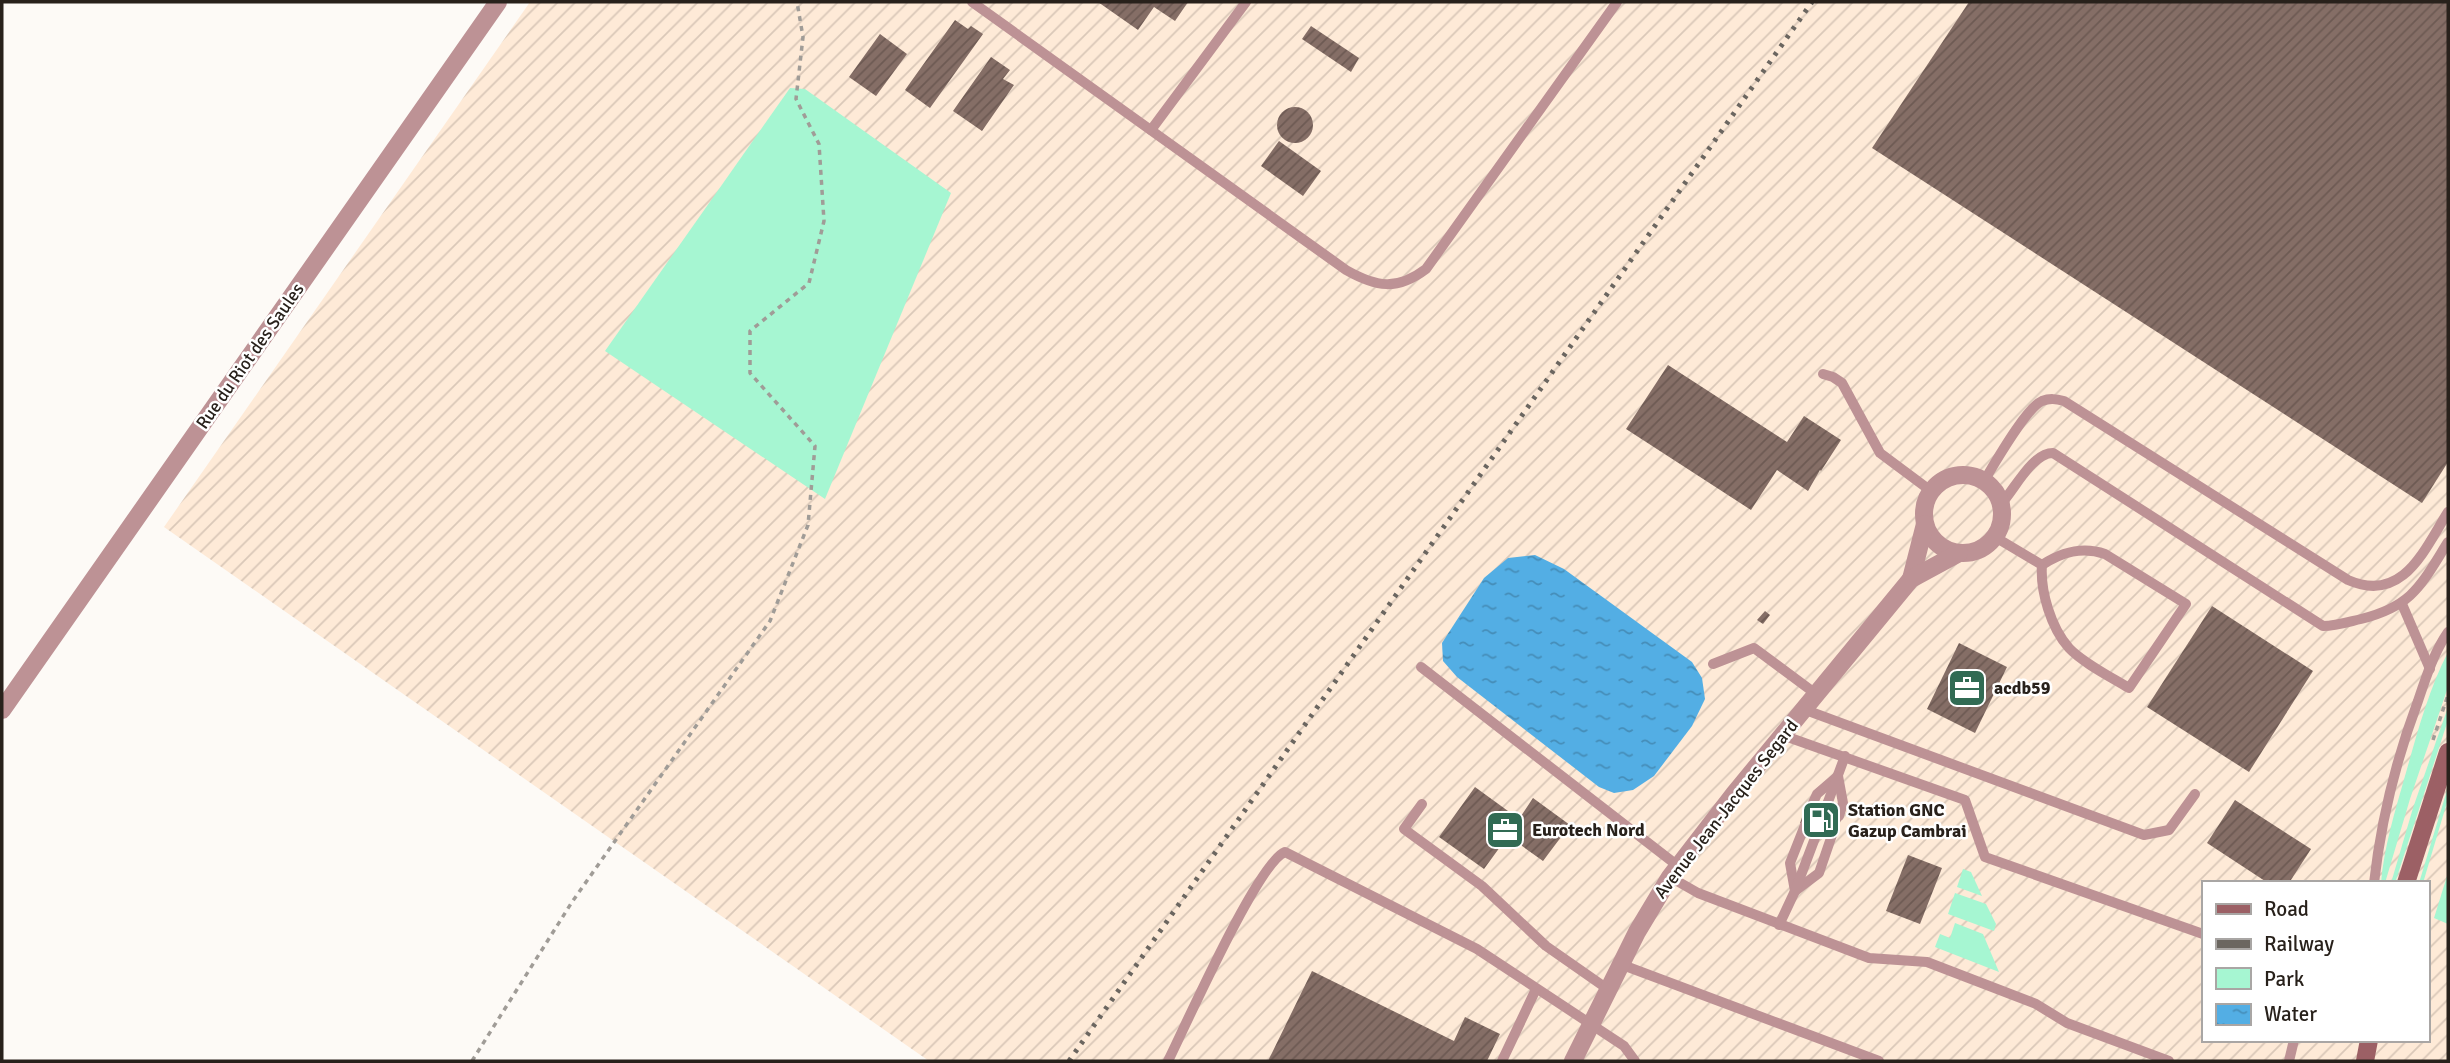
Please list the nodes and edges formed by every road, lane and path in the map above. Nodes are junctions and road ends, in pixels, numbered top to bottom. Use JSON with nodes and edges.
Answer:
{"nodes":[{"id":1,"x":498,"y":2,"type":"edge"},
{"id":2,"x":797,"y":2,"type":"edge"},
{"id":3,"x":972,"y":2,"type":"edge"},
{"id":4,"x":1246,"y":2,"type":"edge"},
{"id":5,"x":1617,"y":2,"type":"edge"},
{"id":6,"x":1151,"y":130,"type":"junction"},
{"id":7,"x":1823,"y":374,"type":"dead end"},
{"id":8,"x":1984,"y":481,"type":"junction"},
{"id":9,"x":1931,"y":491,"type":"junction"},
{"id":10,"x":2001,"y":504,"type":"junction"},
{"id":11,"x":2448,"y":512,"type":"edge"},
{"id":12,"x":1925,"y":524,"type":"junction"},
{"id":13,"x":1995,"y":537,"type":"junction"},
{"id":14,"x":2448,"y":542,"type":"edge"},
{"id":15,"x":1959,"y":553,"type":"junction"},
{"id":16,"x":2042,"y":565,"type":"junction"},
{"id":17,"x":1911,"y":579,"type":"junction"},
{"id":18,"x":2402,"y":604,"type":"junction"},
{"id":19,"x":2448,"y":632,"type":"edge"},
{"id":20,"x":1713,"y":664,"type":"dead end"},
{"id":21,"x":1420,"y":667,"type":"dead end"},
{"id":22,"x":2430,"y":669,"type":"junction"},
{"id":23,"x":1816,"y":694,"type":"junction"},
{"id":24,"x":1803,"y":709,"type":"junction"},
{"id":25,"x":2,"y":710,"type":"edge"},
{"id":26,"x":1782,"y":736,"type":"junction"},
{"id":27,"x":2448,"y":752,"type":"edge"},
{"id":28,"x":1845,"y":756,"type":"junction"},
{"id":29,"x":1838,"y":776,"type":"junction"},
{"id":30,"x":2195,"y":794,"type":"dead end"},
{"id":31,"x":1422,"y":804,"type":"dead end"},
{"id":32,"x":1812,"y":805,"type":"dead end"},
{"id":33,"x":1825,"y":810,"type":"dead end"},
{"id":34,"x":1839,"y":816,"type":"dead end"},
{"id":35,"x":1805,"y":825,"type":"dead end"},
{"id":36,"x":1818,"y":830,"type":"dead end"},
{"id":37,"x":1832,"y":835,"type":"dead end"},
{"id":38,"x":1674,"y":871,"type":"junction"},
{"id":39,"x":2374,"y":881,"type":"edge"},
{"id":40,"x":2407,"y":881,"type":"edge"},
{"id":41,"x":1795,"y":891,"type":"junction"},
{"id":42,"x":1779,"y":925,"type":"junction"},
{"id":43,"x":2202,"y":934,"type":"edge"},
{"id":44,"x":1620,"y":964,"type":"junction"},
{"id":45,"x":1536,"y":989,"type":"junction"},
{"id":46,"x":1609,"y":990,"type":"junction"},
{"id":47,"x":1591,"y":1026,"type":"junction"},
{"id":48,"x":2294,"y":1042,"type":"edge"},
{"id":49,"x":2369,"y":1042,"type":"edge"},
{"id":50,"x":472,"y":1061,"type":"edge"},
{"id":51,"x":1168,"y":1061,"type":"edge"},
{"id":52,"x":1502,"y":1061,"type":"edge"},
{"id":53,"x":1573,"y":1061,"type":"edge"},
{"id":54,"x":1635,"y":1061,"type":"edge"},
{"id":55,"x":1879,"y":1061,"type":"edge"},
{"id":56,"x":2169,"y":1061,"type":"edge"},
{"id":57,"x":2289,"y":1061,"type":"edge"},
{"id":58,"x":2365,"y":1061,"type":"edge"}],
"edges":[{"from":1,"to":25,"type":"street","name":"Rue du Riot des Saules"},
{"from":2,"to":50,"type":"path"},
{"from":3,"to":6,"type":"lane"},
{"from":4,"to":6,"type":"lane"},
{"from":5,"to":6,"type":"lane"},
{"from":7,"to":9,"type":"lane"},
{"from":8,"to":9,"type":"street"},
{"from":8,"to":10,"type":"street"},
{"from":8,"to":11,"type":"lane"},
{"from":9,"to":12,"type":"street"},
{"from":10,"to":13,"type":"street"},
{"from":10,"to":18,"type":"lane"},
{"from":12,"to":15,"type":"street"},
{"from":12,"to":17,"type":"street","name":"Avenue Jean-Jacques Segard"},
{"from":13,"to":15,"type":"street"},
{"from":13,"to":16,"type":"lane"},
{"from":14,"to":18,"type":"lane"},
{"from":15,"to":17,"type":"street","name":"Avenue Jean-Jacques Segard"},
{"from":16,"to":16,"type":"lane"},
{"from":17,"to":23,"type":"street","name":"Avenue Jean-Jacques Segard"},
{"from":18,"to":22,"type":"lane"},
{"from":19,"to":22,"type":"lane"},
{"from":20,"to":23,"type":"lane"},
{"from":21,"to":38,"type":"lane"},
{"from":22,"to":39,"type":"lane"},
{"from":23,"to":24,"type":"street","name":"Avenue Jean-Jacques Segard"},
{"from":24,"to":26,"type":"street","name":"Avenue Jean-Jacques Segard"},
{"from":24,"to":30,"type":"lane"},
{"from":26,"to":28,"type":"lane"},
{"from":26,"to":38,"type":"street","name":"Avenue Jean-Jacques Segard"},
{"from":27,"to":40,"type":"main road"},
{"from":28,"to":29,"type":"lane"},
{"from":28,"to":43,"type":"lane"},
{"from":29,"to":32,"type":"lane"},
{"from":29,"to":33,"type":"lane"},
{"from":29,"to":34,"type":"lane"},
{"from":31,"to":46,"type":"lane"},
{"from":35,"to":41,"type":"lane"},
{"from":36,"to":41,"type":"lane"},
{"from":37,"to":41,"type":"lane"},
{"from":38,"to":42,"type":"lane"},
{"from":38,"to":44,"type":"street","name":"Avenue Jean-Jacques Segard"},
{"from":41,"to":42,"type":"lane"},
{"from":42,"to":56,"type":"lane"},
{"from":44,"to":46,"type":"street","name":"Avenue Jean-Jacques Segard"},
{"from":44,"to":55,"type":"lane"},
{"from":45,"to":47,"type":"lane"},
{"from":45,"to":51,"type":"lane"},
{"from":45,"to":52,"type":"lane"},
{"from":46,"to":47,"type":"street","name":"Avenue Jean-Jacques Segard"},
{"from":47,"to":53,"type":"street","name":"Avenue Jean-Jacques Segard"},
{"from":47,"to":54,"type":"lane"},
{"from":48,"to":57,"type":"lane"},
{"from":49,"to":58,"type":"main road"}]}
